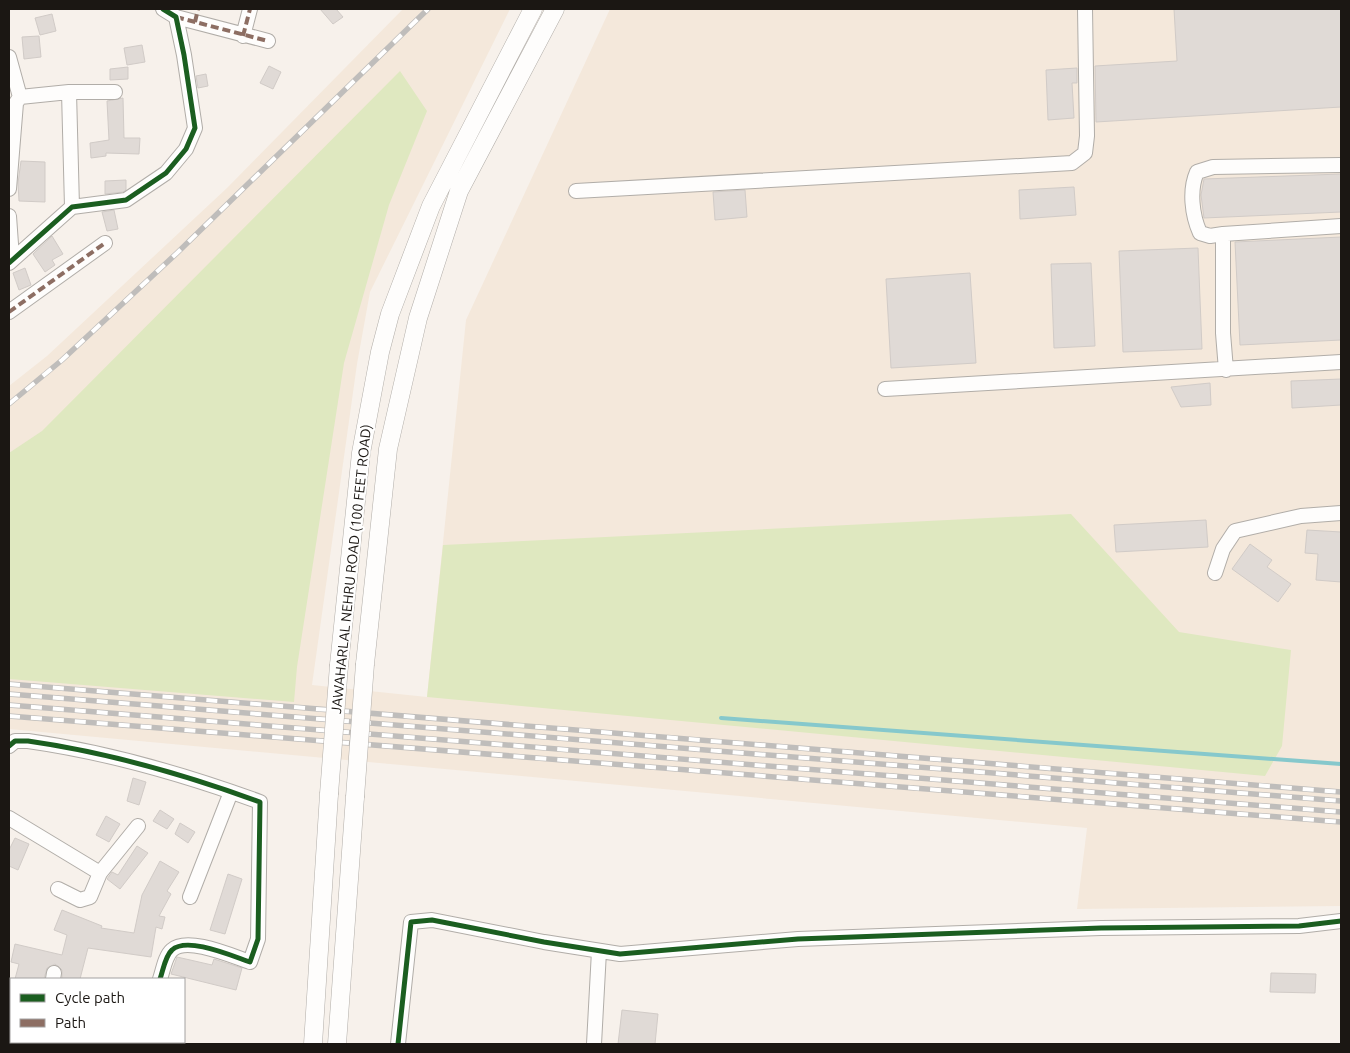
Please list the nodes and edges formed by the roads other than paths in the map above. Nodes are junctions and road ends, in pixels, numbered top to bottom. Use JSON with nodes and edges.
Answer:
{"nodes":[{"id":1,"x":164,"y":9,"type":"edge"},
{"id":2,"x":250,"y":9,"type":"edge"},
{"id":3,"x":534,"y":9,"type":"edge"},
{"id":4,"x":555,"y":9,"type":"edge"},
{"id":5,"x":1085,"y":9,"type":"edge"},
{"id":6,"x":197,"y":15,"type":"edge"},
{"id":7,"x":176,"y":17,"type":"junction"},
{"id":8,"x":243,"y":36,"type":"junction"},
{"id":9,"x":268,"y":41,"type":"dead end"},
{"id":10,"x":9,"y":57,"type":"edge"},
{"id":11,"x":69,"y":92,"type":"junction"},
{"id":12,"x":115,"y":92,"type":"dead end"},
{"id":13,"x":20,"y":97,"type":"junction"},
{"id":14,"x":1341,"y":165,"type":"edge"},
{"id":15,"x":9,"y":189,"type":"edge"},
{"id":16,"x":576,"y":191,"type":"dead end"},
{"id":17,"x":72,"y":207,"type":"junction"},
{"id":18,"x":9,"y":216,"type":"edge"},
{"id":19,"x":1341,"y":226,"type":"edge"},
{"id":20,"x":1223,"y":234,"type":"junction"},
{"id":21,"x":105,"y":243,"type":"dead end"},
{"id":22,"x":11,"y":260,"type":"edge"},
{"id":23,"x":9,"y":312,"type":"edge"},
{"id":24,"x":1341,"y":362,"type":"edge"},
{"id":25,"x":1226,"y":370,"type":"junction"},
{"id":26,"x":885,"y":389,"type":"dead end"},
{"id":27,"x":1341,"y":513,"type":"edge"},
{"id":28,"x":1215,"y":573,"type":"dead end"},
{"id":29,"x":9,"y":746,"type":"edge"},
{"id":30,"x":231,"y":792,"type":"junction"},
{"id":31,"x":9,"y":818,"type":"edge"},
{"id":32,"x":138,"y":826,"type":"dead end"},
{"id":33,"x":100,"y":873,"type":"junction"},
{"id":34,"x":58,"y":889,"type":"dead end"},
{"id":35,"x":190,"y":897,"type":"dead end"},
{"id":36,"x":1341,"y":921,"type":"edge"},
{"id":37,"x":599,"y":951,"type":"junction"},
{"id":38,"x":160,"y":978,"type":"edge"},
{"id":39,"x":313,"y":1044,"type":"edge"},
{"id":40,"x":337,"y":1044,"type":"edge"},
{"id":41,"x":398,"y":1044,"type":"edge"},
{"id":42,"x":594,"y":1044,"type":"edge"}],
"edges":[{"from":1,"to":7,"type":"street"},
{"from":2,"to":8,"type":"street"},
{"from":3,"to":39,"type":"main road","name":"JAWAHARLAL NEHRU ROAD (100 FEET ROAD)","bridge":true},
{"from":4,"to":40,"type":"main road","name":"JAWAHARLAL NEHRU ROAD (100 FEET ROAD)","bridge":true},
{"from":5,"to":16,"type":"street"},
{"from":6,"to":7,"type":"street"},
{"from":6,"to":8,"type":"street"},
{"from":7,"to":17,"type":"street"},
{"from":8,"to":9,"type":"street"},
{"from":10,"to":13,"type":"street"},
{"from":11,"to":12,"type":"street"},
{"from":11,"to":13,"type":"street"},
{"from":11,"to":17,"type":"street"},
{"from":13,"to":15,"type":"street"},
{"from":14,"to":20,"type":"street"},
{"from":17,"to":22,"type":"street"},
{"from":18,"to":22,"type":"street"},
{"from":19,"to":20,"type":"street"},
{"from":20,"to":25,"type":"street"},
{"from":21,"to":23,"type":"street"},
{"from":24,"to":25,"type":"street"},
{"from":25,"to":26,"type":"street"},
{"from":27,"to":28,"type":"street"},
{"from":29,"to":30,"type":"street"},
{"from":30,"to":35,"type":"street"},
{"from":30,"to":38,"type":"street"},
{"from":31,"to":33,"type":"street"},
{"from":32,"to":33,"type":"street"},
{"from":33,"to":34,"type":"street"},
{"from":36,"to":37,"type":"street"},
{"from":37,"to":41,"type":"street"},
{"from":37,"to":42,"type":"street"}]}
